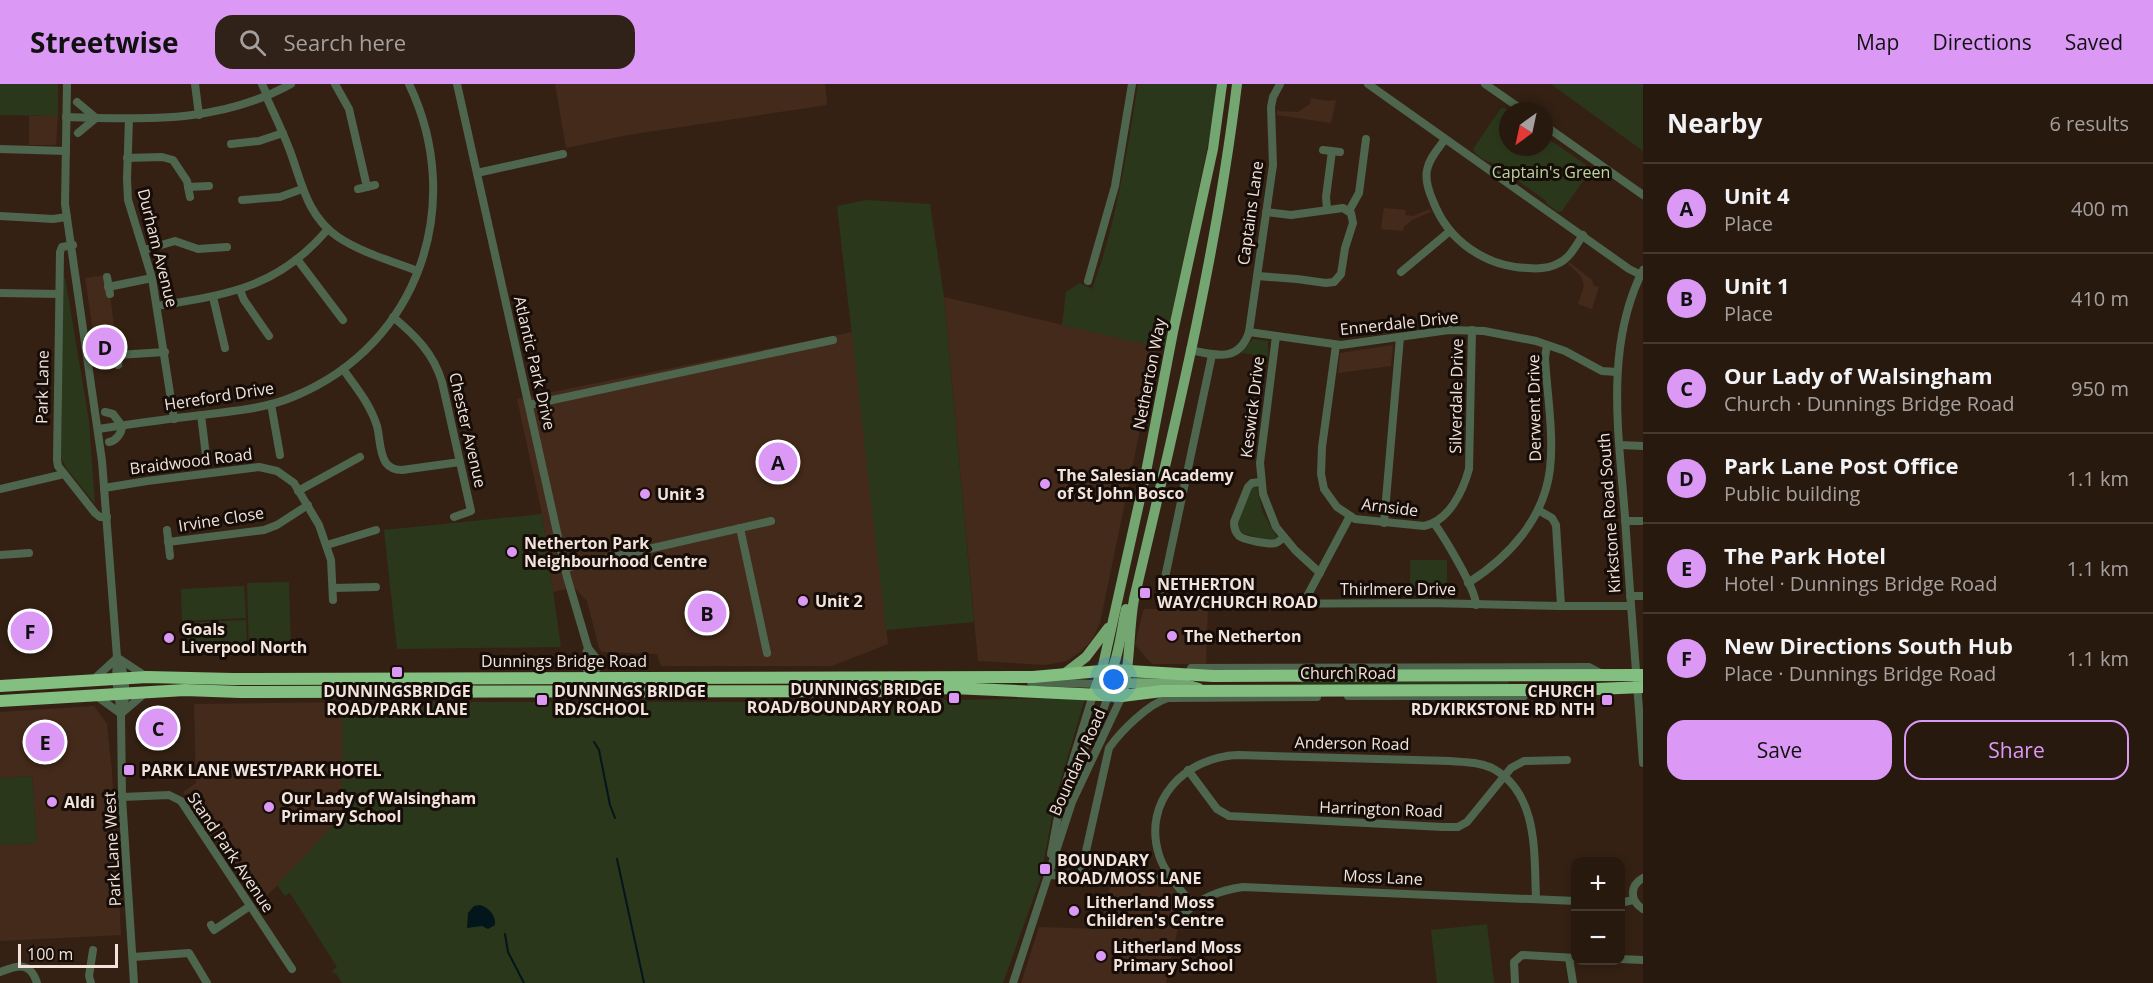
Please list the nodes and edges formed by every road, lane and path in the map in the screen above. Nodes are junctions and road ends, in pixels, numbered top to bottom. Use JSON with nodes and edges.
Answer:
{"nodes":[{"id":1,"x":68,"y":84,"type":"edge"},
{"id":2,"x":195,"y":84,"type":"edge"},
{"id":3,"x":262,"y":84,"type":"edge"},
{"id":4,"x":291,"y":84,"type":"edge"},
{"id":5,"x":335,"y":84,"type":"edge"},
{"id":6,"x":409,"y":84,"type":"edge"},
{"id":7,"x":457,"y":84,"type":"edge"},
{"id":8,"x":1132,"y":84,"type":"edge"},
{"id":9,"x":1222,"y":84,"type":"edge"},
{"id":10,"x":1237,"y":84,"type":"edge"},
{"id":11,"x":1270,"y":84,"type":"edge"},
{"id":12,"x":1280,"y":84,"type":"edge"},
{"id":13,"x":1368,"y":84,"type":"edge"},
{"id":14,"x":1485,"y":84,"type":"edge"},
{"id":15,"x":267,"y":96,"type":"junction"},
{"id":16,"x":1273,"y":97,"type":"junction"},
{"id":17,"x":77,"y":102,"type":"dead end"},
{"id":18,"x":1511,"y":102,"type":"edge"},
{"id":19,"x":199,"y":115,"type":"junction"},
{"id":20,"x":66,"y":117,"type":"junction"},
{"id":21,"x":96,"y":118,"type":"junction"},
{"id":22,"x":129,"y":119,"type":"junction"},
{"id":23,"x":1553,"y":131,"type":"edge"},
{"id":24,"x":78,"y":133,"type":"dead end"},
{"id":25,"x":283,"y":133,"type":"junction"},
{"id":26,"x":1445,"y":139,"type":"junction"},
{"id":27,"x":1366,"y":140,"type":"dead end"},
{"id":28,"x":231,"y":144,"type":"dead end"},
{"id":29,"x":0,"y":148,"type":"edge"},
{"id":30,"x":1354,"y":149,"type":"dead end"},
{"id":31,"x":1323,"y":150,"type":"dead end"},
{"id":32,"x":1364,"y":150,"type":"junction"},
{"id":33,"x":66,"y":151,"type":"junction"},
{"id":34,"x":563,"y":154,"type":"dead end"},
{"id":35,"x":127,"y":158,"type":"junction"},
{"id":36,"x":477,"y":173,"type":"junction"},
{"id":37,"x":209,"y":186,"type":"dead end"},
{"id":38,"x":188,"y":187,"type":"junction"},
{"id":39,"x":302,"y":189,"type":"junction"},
{"id":40,"x":358,"y":189,"type":"dead end"},
{"id":41,"x":1643,"y":195,"type":"edge"},
{"id":42,"x":190,"y":197,"type":"dead end"},
{"id":43,"x":242,"y":200,"type":"dead end"},
{"id":44,"x":1327,"y":209,"type":"junction"},
{"id":45,"x":1349,"y":211,"type":"junction"},
{"id":46,"x":1266,"y":212,"type":"junction"},
{"id":47,"x":0,"y":216,"type":"edge"},
{"id":48,"x":67,"y":217,"type":"junction"},
{"id":49,"x":328,"y":229,"type":"junction"},
{"id":50,"x":1450,"y":231,"type":"junction"},
{"id":51,"x":1583,"y":236,"type":"junction"},
{"id":52,"x":73,"y":245,"type":"junction"},
{"id":53,"x":228,"y":247,"type":"dead end"},
{"id":54,"x":144,"y":250,"type":"junction"},
{"id":55,"x":297,"y":260,"type":"junction"},
{"id":56,"x":418,"y":271,"type":"junction"},
{"id":57,"x":1401,"y":272,"type":"dead end"},
{"id":58,"x":1642,"y":272,"type":"edge"},
{"id":59,"x":1257,"y":276,"type":"junction"},
{"id":60,"x":107,"y":277,"type":"dead end"},
{"id":61,"x":152,"y":278,"type":"junction"},
{"id":62,"x":1088,"y":281,"type":"dead end"},
{"id":63,"x":240,"y":290,"type":"junction"},
{"id":64,"x":0,"y":293,"type":"edge"},
{"id":65,"x":59,"y":294,"type":"junction"},
{"id":66,"x":213,"y":297,"type":"junction"},
{"id":67,"x":157,"y":306,"type":"junction"},
{"id":68,"x":393,"y":317,"type":"junction"},
{"id":69,"x":343,"y":320,"type":"dead end"},
{"id":70,"x":1472,"y":330,"type":"junction"},
{"id":71,"x":1249,"y":332,"type":"junction"},
{"id":72,"x":269,"y":336,"type":"dead end"},
{"id":73,"x":1276,"y":336,"type":"junction"},
{"id":74,"x":1400,"y":337,"type":"junction"},
{"id":75,"x":833,"y":340,"type":"dead end"},
{"id":76,"x":1336,"y":345,"type":"junction"},
{"id":77,"x":1547,"y":345,"type":"junction"},
{"id":78,"x":225,"y":348,"type":"dead end"},
{"id":79,"x":1190,"y":350,"type":"junction"},
{"id":80,"x":165,"y":352,"type":"junction"},
{"id":81,"x":1212,"y":355,"type":"junction"},
{"id":82,"x":118,"y":365,"type":"dead end"},
{"id":83,"x":343,"y":369,"type":"junction"},
{"id":84,"x":1617,"y":372,"type":"junction"},
{"id":85,"x":271,"y":404,"type":"junction"},
{"id":86,"x":529,"y":405,"type":"junction"},
{"id":87,"x":105,"y":412,"type":"dead end"},
{"id":88,"x":201,"y":415,"type":"junction"},
{"id":89,"x":174,"y":419,"type":"junction"},
{"id":90,"x":122,"y":426,"type":"junction"},
{"id":91,"x":98,"y":429,"type":"junction"},
{"id":92,"x":109,"y":442,"type":"dead end"},
{"id":93,"x":1620,"y":446,"type":"junction"},
{"id":94,"x":1643,"y":446,"type":"edge"},
{"id":95,"x":280,"y":455,"type":"dead end"},
{"id":96,"x":360,"y":457,"type":"dead end"},
{"id":97,"x":460,"y":462,"type":"junction"},
{"id":98,"x":207,"y":464,"type":"dead end"},
{"id":99,"x":64,"y":474,"type":"junction"},
{"id":100,"x":1261,"y":482,"type":"junction"},
{"id":101,"x":104,"y":488,"type":"junction"},
{"id":102,"x":0,"y":489,"type":"edge"},
{"id":103,"x":298,"y":491,"type":"junction"},
{"id":104,"x":308,"y":505,"type":"junction"},
{"id":105,"x":1538,"y":510,"type":"junction"},
{"id":106,"x":1350,"y":516,"type":"junction"},
{"id":107,"x":107,"y":517,"type":"junction"},
{"id":108,"x":454,"y":517,"type":"dead end"},
{"id":109,"x":771,"y":521,"type":"dead end"},
{"id":110,"x":1625,"y":521,"type":"junction"},
{"id":111,"x":1643,"y":521,"type":"edge"},
{"id":112,"x":1384,"y":523,"type":"junction"},
{"id":113,"x":1434,"y":523,"type":"junction"},
{"id":114,"x":740,"y":528,"type":"junction"},
{"id":115,"x":167,"y":530,"type":"dead end"},
{"id":116,"x":376,"y":530,"type":"dead end"},
{"id":117,"x":1284,"y":537,"type":"junction"},
{"id":118,"x":168,"y":542,"type":"junction"},
{"id":119,"x":327,"y":545,"type":"junction"},
{"id":120,"x":29,"y":554,"type":"dead end"},
{"id":121,"x":0,"y":555,"type":"edge"},
{"id":122,"x":170,"y":556,"type":"dead end"},
{"id":123,"x":565,"y":568,"type":"junction"},
{"id":124,"x":1320,"y":573,"type":"junction"},
{"id":125,"x":1138,"y":581,"type":"junction"},
{"id":126,"x":1468,"y":583,"type":"junction"},
{"id":127,"x":376,"y":587,"type":"dead end"},
{"id":128,"x":333,"y":588,"type":"junction"},
{"id":129,"x":1643,"y":596,"type":"edge"},
{"id":130,"x":333,"y":600,"type":"dead end"},
{"id":131,"x":1630,"y":601,"type":"junction"},
{"id":132,"x":1303,"y":604,"type":"junction"},
{"id":133,"x":1476,"y":605,"type":"junction"},
{"id":134,"x":1561,"y":606,"type":"junction"},
{"id":135,"x":1112,"y":622,"type":"junction"},
{"id":136,"x":767,"y":653,"type":"dead end"},
{"id":137,"x":117,"y":657,"type":"junction"},
{"id":138,"x":1064,"y":675,"type":"junction"},
{"id":139,"x":995,"y":676,"type":"junction"},
{"id":140,"x":147,"y":677,"type":"junction"},
{"id":141,"x":92,"y":681,"type":"junction"},
{"id":142,"x":1640,"y":681,"type":"edge"},
{"id":143,"x":1111,"y":682,"type":"junction"},
{"id":144,"x":592,"y":684,"type":"junction"},
{"id":145,"x":0,"y":686,"type":"edge"},
{"id":146,"x":121,"y":687,"type":"junction"},
{"id":147,"x":1574,"y":690,"type":"junction"},
{"id":148,"x":146,"y":692,"type":"junction"},
{"id":149,"x":95,"y":695,"type":"junction"},
{"id":150,"x":0,"y":700,"type":"edge"},
{"id":151,"x":121,"y":714,"type":"junction"},
{"id":152,"x":1567,"y":760,"type":"dead end"},
{"id":153,"x":1643,"y":763,"type":"edge"},
{"id":154,"x":1188,"y":770,"type":"junction"},
{"id":155,"x":1068,"y":775,"type":"junction"},
{"id":156,"x":1505,"y":777,"type":"junction"},
{"id":157,"x":122,"y":797,"type":"junction"},
{"id":158,"x":1049,"y":875,"type":"junction"},
{"id":159,"x":1169,"y":876,"type":"junction"},
{"id":160,"x":1080,"y":878,"type":"junction"},
{"id":161,"x":1643,"y":878,"type":"edge"},
{"id":162,"x":1536,"y":899,"type":"junction"},
{"id":163,"x":1634,"y":900,"type":"junction"},
{"id":164,"x":1571,"y":901,"type":"edge"},
{"id":165,"x":1625,"y":902,"type":"edge"},
{"id":166,"x":1193,"y":905,"type":"junction"},
{"id":167,"x":250,"y":906,"type":"junction"},
{"id":168,"x":1643,"y":909,"type":"edge"},
{"id":169,"x":1185,"y":913,"type":"dead end"},
{"id":170,"x":211,"y":925,"type":"dead end"},
{"id":171,"x":104,"y":957,"type":"dead end"},
{"id":172,"x":133,"y":957,"type":"junction"},
{"id":173,"x":1571,"y":958,"type":"edge"},
{"id":174,"x":1625,"y":959,"type":"edge"},
{"id":175,"x":1643,"y":960,"type":"edge"},
{"id":176,"x":1572,"y":965,"type":"edge"},
{"id":177,"x":292,"y":969,"type":"dead end"},
{"id":178,"x":0,"y":972,"type":"edge"},
{"id":179,"x":37,"y":983,"type":"edge"},
{"id":180,"x":90,"y":983,"type":"edge"},
{"id":181,"x":134,"y":983,"type":"edge"},
{"id":182,"x":207,"y":983,"type":"edge"},
{"id":183,"x":1012,"y":983,"type":"edge"},
{"id":184,"x":1515,"y":983,"type":"edge"},
{"id":185,"x":1572,"y":983,"type":"edge"}],
"edges":[{"from":1,"to":20,"type":"street"},
{"from":2,"to":19,"type":"street"},
{"from":3,"to":15,"type":"street"},
{"from":4,"to":15,"type":"street"},
{"from":5,"to":40,"type":"street"},
{"from":6,"to":56,"type":"street","name":"Hereford Drive"},
{"from":7,"to":36,"type":"street","name":"Atlantic Park Drive"},
{"from":8,"to":62,"type":"street"},
{"from":9,"to":135,"type":"main road","name":"Netherton Way"},
{"from":10,"to":79,"type":"main road","name":"Netherton Way"},
{"from":11,"to":16,"type":"street","name":"Captains Lane"},
{"from":12,"to":16,"type":"street","name":"Captains Lane"},
{"from":13,"to":26,"type":"street"},
{"from":14,"to":18,"type":"street"},
{"from":15,"to":19,"type":"street"},
{"from":15,"to":25,"type":"street"},
{"from":16,"to":46,"type":"street","name":"Captains Lane"},
{"from":17,"to":21,"type":"street"},
{"from":19,"to":22,"type":"street"},
{"from":20,"to":21,"type":"street"},
{"from":20,"to":33,"type":"street"},
{"from":21,"to":22,"type":"street"},
{"from":21,"to":24,"type":"street"},
{"from":22,"to":35,"type":"street","name":"Durham Avenue"},
{"from":23,"to":41,"type":"street"},
{"from":25,"to":28,"type":"street"},
{"from":25,"to":39,"type":"street"},
{"from":26,"to":50,"type":"street"},
{"from":26,"to":51,"type":"street"},
{"from":27,"to":32,"type":"street"},
{"from":29,"to":33,"type":"street"},
{"from":30,"to":32,"type":"street"},
{"from":31,"to":44,"type":"street"},
{"from":32,"to":45,"type":"street"},
{"from":33,"to":48,"type":"street"},
{"from":34,"to":36,"type":"street"},
{"from":35,"to":38,"type":"street"},
{"from":35,"to":54,"type":"street","name":"Durham Avenue"},
{"from":36,"to":86,"type":"street","name":"Atlantic Park Drive"},
{"from":37,"to":38,"type":"street"},
{"from":38,"to":42,"type":"street"},
{"from":39,"to":43,"type":"street"},
{"from":39,"to":49,"type":"street"},
{"from":44,"to":45,"type":"street"},
{"from":44,"to":46,"type":"street"},
{"from":45,"to":59,"type":"street"},
{"from":46,"to":59,"type":"street","name":"Captains Lane"},
{"from":47,"to":48,"type":"street"},
{"from":48,"to":52,"type":"street"},
{"from":49,"to":55,"type":"street"},
{"from":49,"to":56,"type":"street"},
{"from":50,"to":51,"type":"street"},
{"from":50,"to":57,"type":"street"},
{"from":51,"to":58,"type":"street"},
{"from":52,"to":65,"type":"street","name":"Park Lane"},
{"from":52,"to":91,"type":"street"},
{"from":53,"to":54,"type":"street"},
{"from":54,"to":61,"type":"street","name":"Durham Avenue"},
{"from":55,"to":63,"type":"street"},
{"from":55,"to":69,"type":"street"},
{"from":56,"to":68,"type":"street","name":"Hereford Drive"},
{"from":58,"to":84,"type":"street","name":"Kirkstone Road South"},
{"from":59,"to":71,"type":"street","name":"Captains Lane"},
{"from":60,"to":61,"type":"street"},
{"from":61,"to":67,"type":"street","name":"Durham Avenue"},
{"from":63,"to":66,"type":"street"},
{"from":63,"to":72,"type":"street"},
{"from":64,"to":65,"type":"street"},
{"from":65,"to":99,"type":"street","name":"Park Lane"},
{"from":66,"to":67,"type":"street"},
{"from":66,"to":78,"type":"street"},
{"from":67,"to":80,"type":"street","name":"Durham Avenue"},
{"from":68,"to":83,"type":"street","name":"Hereford Drive"},
{"from":68,"to":97,"type":"street","name":"Chester Avenue"},
{"from":70,"to":74,"type":"street","name":"Ennerdale Drive"},
{"from":70,"to":77,"type":"street","name":"Ennerdale Drive"},
{"from":70,"to":113,"type":"street","name":"Silverdale Drive"},
{"from":71,"to":73,"type":"street","name":"Ennerdale Drive"},
{"from":71,"to":81,"type":"street"},
{"from":73,"to":76,"type":"street","name":"Ennerdale Drive"},
{"from":73,"to":100,"type":"street","name":"Keswick Drive"},
{"from":74,"to":76,"type":"street","name":"Ennerdale Drive"},
{"from":74,"to":112,"type":"street"},
{"from":75,"to":86,"type":"street"},
{"from":76,"to":106,"type":"street"},
{"from":77,"to":84,"type":"street","name":"Ennerdale Drive"},
{"from":77,"to":105,"type":"street","name":"Derwent Drive"},
{"from":79,"to":81,"type":"street"},
{"from":79,"to":125,"type":"main road","name":"Netherton Way"},
{"from":80,"to":82,"type":"street"},
{"from":80,"to":89,"type":"street","name":"Durham Avenue"},
{"from":81,"to":132,"type":"street","name":"Thirlmere Drive"},
{"from":83,"to":85,"type":"street","name":"Hereford Drive"},
{"from":83,"to":97,"type":"street"},
{"from":84,"to":93,"type":"street","name":"Kirkstone Road South"},
{"from":85,"to":88,"type":"street","name":"Hereford Drive"},
{"from":85,"to":95,"type":"street"},
{"from":86,"to":123,"type":"street","name":"Atlantic Park Drive"},
{"from":87,"to":90,"type":"street"},
{"from":88,"to":89,"type":"street","name":"Hereford Drive"},
{"from":88,"to":98,"type":"street"},
{"from":89,"to":90,"type":"street","name":"Hereford Drive"},
{"from":90,"to":91,"type":"street","name":"Hereford Drive"},
{"from":90,"to":92,"type":"street"},
{"from":91,"to":101,"type":"street"},
{"from":93,"to":94,"type":"street"},
{"from":93,"to":110,"type":"street","name":"Kirkstone Road South"},
{"from":96,"to":103,"type":"street"},
{"from":97,"to":108,"type":"street","name":"Chester Avenue"},
{"from":99,"to":102,"type":"street"},
{"from":99,"to":107,"type":"street","name":"Park Lane"},
{"from":100,"to":117,"type":"street","name":"Keswick Drive"},
{"from":100,"to":117,"type":"street","name":"Keswick Drive"},
{"from":101,"to":103,"type":"street","name":"Braidwood Road"},
{"from":101,"to":107,"type":"street"},
{"from":103,"to":104,"type":"street","name":"Braidwood Road"},
{"from":104,"to":118,"type":"street","name":"Irvine Close"},
{"from":104,"to":119,"type":"street","name":"Braidwood Road"},
{"from":105,"to":126,"type":"street","name":"Derwent Drive"},
{"from":105,"to":134,"type":"street"},
{"from":106,"to":112,"type":"street","name":"Arnside"},
{"from":106,"to":124,"type":"street","name":"Arnside"},
{"from":107,"to":137,"type":"street"},
{"from":109,"to":114,"type":"street"},
{"from":110,"to":111,"type":"street"},
{"from":110,"to":131,"type":"street","name":"Kirkstone Road South"},
{"from":112,"to":113,"type":"street","name":"Arnside"},
{"from":113,"to":126,"type":"street","name":"Arnside"},
{"from":114,"to":123,"type":"street"},
{"from":114,"to":136,"type":"street"},
{"from":115,"to":118,"type":"street"},
{"from":116,"to":119,"type":"street"},
{"from":117,"to":124,"type":"street","name":"Keswick Drive"},
{"from":118,"to":122,"type":"street"},
{"from":119,"to":128,"type":"street","name":"Braidwood Road"},
{"from":120,"to":121,"type":"street"},
{"from":123,"to":144,"type":"street","name":"Atlantic Park Drive"},
{"from":124,"to":132,"type":"street","name":"Arnside"},
{"from":125,"to":143,"type":"main road","name":"Netherton Way"},
{"from":125,"to":143,"type":"main road"},
{"from":126,"to":133,"type":"street","name":"Arnside"},
{"from":127,"to":128,"type":"street"},
{"from":128,"to":130,"type":"street","name":"Braidwood Road"},
{"from":129,"to":131,"type":"street","name":"Thirlmere Drive"},
{"from":131,"to":134,"type":"street","name":"Thirlmere Drive"},
{"from":131,"to":142,"type":"street","name":"Kirkstone Road South"},
{"from":132,"to":133,"type":"street","name":"Thirlmere Drive"},
{"from":133,"to":134,"type":"street","name":"Thirlmere Drive"},
{"from":135,"to":138,"type":"main road"},
{"from":135,"to":143,"type":"main road","name":"Netherton Way"},
{"from":137,"to":140,"type":"street"},
{"from":137,"to":141,"type":"street"},
{"from":137,"to":146,"type":"street"},
{"from":138,"to":139,"type":"highway","name":"Dunnings Bridge Road"},
{"from":138,"to":143,"type":"highway","name":"Dunnings Bridge Road"},
{"from":139,"to":143,"type":"street"},
{"from":139,"to":144,"type":"highway","name":"Dunnings Bridge Road"},
{"from":140,"to":144,"type":"highway","name":"Dunnings Bridge Road"},
{"from":140,"to":146,"type":"highway","name":"Dunnings Bridge Road"},
{"from":141,"to":145,"type":"highway","name":"Dunnings Bridge Road"},
{"from":141,"to":146,"type":"highway","name":"Dunnings Bridge Road"},
{"from":142,"to":143,"type":"highway","name":"Church Road"},
{"from":142,"to":147,"type":"highway","name":"Church Road"},
{"from":142,"to":153,"type":"street","name":"Kirkstone Road South"},
{"from":143,"to":144,"type":"highway","name":"Dunnings Bridge Road"},
{"from":143,"to":147,"type":"highway","name":"Church Road"},
{"from":143,"to":155,"type":"street","name":"Boundary Road"},
{"from":143,"to":155,"type":"street"},
{"from":143,"to":158,"type":"street","name":"Boundary Road"},
{"from":144,"to":148,"type":"highway","name":"Dunnings Bridge Road"},
{"from":146,"to":148,"type":"highway"},
{"from":146,"to":149,"type":"highway","name":"Dunnings Bridge Road"},
{"from":146,"to":151,"type":"street","name":"Park Lane West"},
{"from":147,"to":160,"type":"street","name":"Church Road"},
{"from":148,"to":151,"type":"street"},
{"from":149,"to":150,"type":"highway","name":"Dunnings Bridge Road"},
{"from":149,"to":151,"type":"street"},
{"from":151,"to":157,"type":"street","name":"Park Lane West"},
{"from":152,"to":156,"type":"street","name":"Harrington Road"},
{"from":154,"to":156,"type":"street","name":"Anderson Road"},
{"from":154,"to":156,"type":"street","name":"Harrington Road"},
{"from":154,"to":159,"type":"street","name":"Anderson Road"},
{"from":155,"to":158,"type":"street","name":"Boundary Road"},
{"from":156,"to":162,"type":"street","name":"Anderson Road"},
{"from":157,"to":167,"type":"street","name":"Stand Park Avenue"},
{"from":157,"to":172,"type":"street","name":"Park Lane West"},
{"from":158,"to":160,"type":"street"},
{"from":158,"to":183,"type":"street","name":"Boundary Road"},
{"from":159,"to":160,"type":"street"},
{"from":159,"to":166,"type":"street"},
{"from":161,"to":163,"type":"street"},
{"from":162,"to":164,"type":"street","name":"Moss Lane"},
{"from":162,"to":166,"type":"street","name":"Moss Lane"},
{"from":163,"to":165,"type":"street"},
{"from":163,"to":168,"type":"street"},
{"from":166,"to":169,"type":"street","name":"Moss Lane"},
{"from":167,"to":170,"type":"street"},
{"from":167,"to":177,"type":"street","name":"Stand Park Avenue"},
{"from":171,"to":180,"type":"street"},
{"from":172,"to":181,"type":"street","name":"Park Lane West"},
{"from":172,"to":182,"type":"street"},
{"from":173,"to":184,"type":"street"},
{"from":174,"to":175,"type":"street"},
{"from":176,"to":185,"type":"street"},
{"from":178,"to":179,"type":"street"}]}
